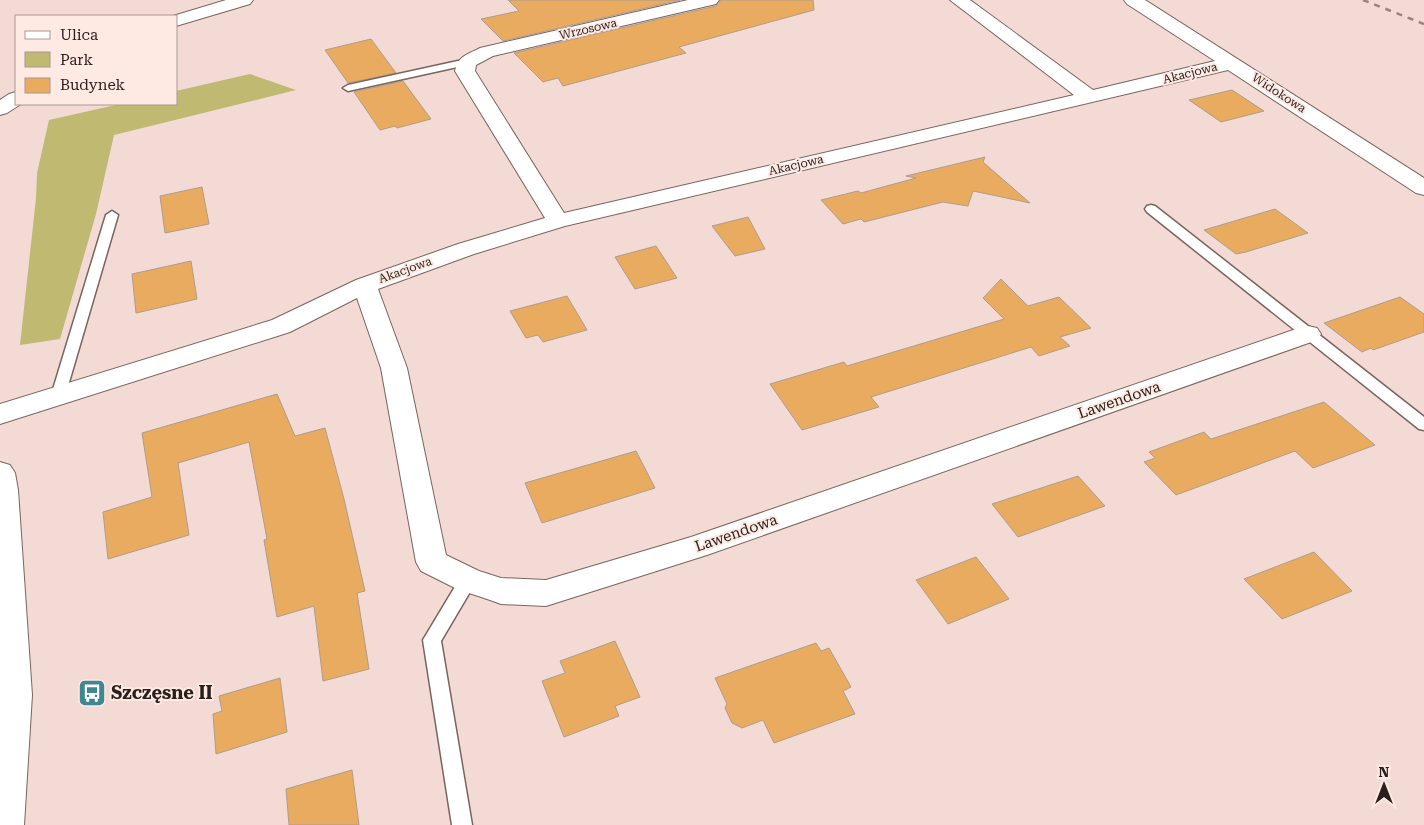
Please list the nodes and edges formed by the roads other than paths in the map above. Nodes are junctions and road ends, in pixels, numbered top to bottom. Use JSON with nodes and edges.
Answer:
{"nodes":[{"id":1,"x":244,"y":0,"type":"edge"},
{"id":2,"x":710,"y":0,"type":"edge"},
{"id":3,"x":960,"y":0,"type":"edge"},
{"id":4,"x":1133,"y":0,"type":"edge"},
{"id":5,"x":178,"y":20,"type":"edge"},
{"id":6,"x":468,"y":62,"type":"junction"},
{"id":7,"x":1232,"y":62,"type":"junction"},
{"id":8,"x":348,"y":88,"type":"dead end"},
{"id":9,"x":1090,"y":97,"type":"junction"},
{"id":10,"x":15,"y":99,"type":"edge"},
{"id":11,"x":0,"y":109,"type":"edge"},
{"id":12,"x":1424,"y":188,"type":"edge"},
{"id":13,"x":1151,"y":209,"type":"dead end"},
{"id":14,"x":112,"y":215,"type":"dead end"},
{"id":15,"x":558,"y":221,"type":"junction"},
{"id":16,"x":365,"y":285,"type":"junction"},
{"id":17,"x":1308,"y":334,"type":"junction"},
{"id":18,"x":58,"y":396,"type":"junction"},
{"id":19,"x":0,"y":414,"type":"edge"},
{"id":20,"x":1424,"y":425,"type":"edge"},
{"id":21,"x":0,"y":473,"type":"edge"},
{"id":22,"x":468,"y":580,"type":"junction"},
{"id":23,"x":5,"y":825,"type":"edge"},
{"id":24,"x":462,"y":825,"type":"edge"}],
"edges":[{"from":1,"to":5,"type":"street"},
{"from":2,"to":6,"type":"street","name":"Wrzosowa"},
{"from":3,"to":9,"type":"street"},
{"from":4,"to":7,"type":"street","name":"Widokowa"},
{"from":6,"to":8,"type":"lane"},
{"from":6,"to":15,"type":"street"},
{"from":7,"to":9,"type":"street","name":"Akacjowa"},
{"from":7,"to":12,"type":"street","name":"Widokowa"},
{"from":9,"to":15,"type":"street","name":"Akacjowa"},
{"from":10,"to":11,"type":"street"},
{"from":13,"to":17,"type":"lane"},
{"from":14,"to":18,"type":"lane"},
{"from":15,"to":16,"type":"street","name":"Akacjowa"},
{"from":16,"to":18,"type":"street","name":"Akacjowa"},
{"from":16,"to":22,"type":"street","name":"Lawendowa"},
{"from":17,"to":20,"type":"lane"},
{"from":17,"to":22,"type":"street","name":"Lawendowa"},
{"from":18,"to":19,"type":"street","name":"Akacjowa"},
{"from":21,"to":23,"type":"street"},
{"from":22,"to":24,"type":"lane"}]}
